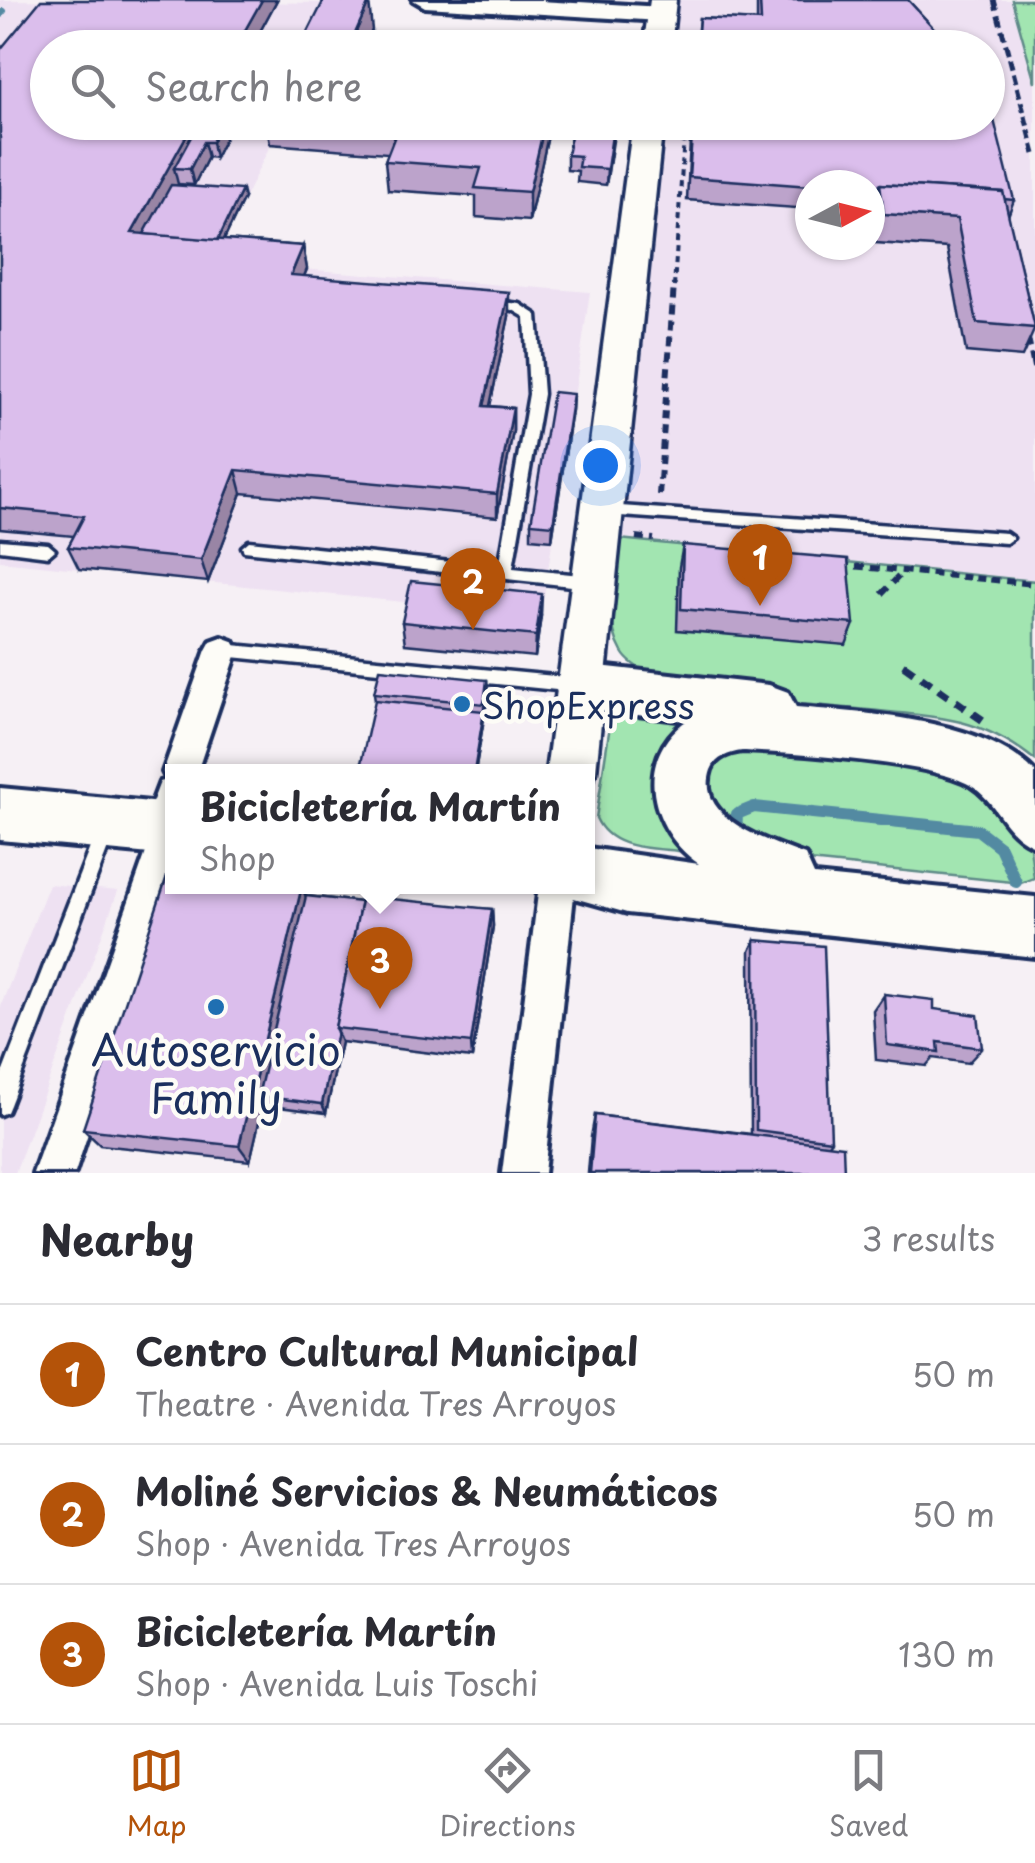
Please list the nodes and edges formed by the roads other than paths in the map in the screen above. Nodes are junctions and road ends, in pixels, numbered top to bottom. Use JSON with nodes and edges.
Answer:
{"nodes":[{"id":1,"x":425,"y":0,"type":"edge"},
{"id":2,"x":662,"y":7,"type":"edge"},
{"id":3,"x":646,"y":140,"type":"edge"},
{"id":4,"x":473,"y":303,"type":"edge"},
{"id":5,"x":602,"y":510,"type":"junction"},
{"id":6,"x":1006,"y":538,"type":"dead end"},
{"id":7,"x":0,"y":545,"type":"edge"},
{"id":8,"x":249,"y":548,"type":"dead end"},
{"id":9,"x":48,"y":550,"type":"dead end"},
{"id":10,"x":505,"y":573,"type":"junction"},
{"id":11,"x":594,"y":582,"type":"junction"},
{"id":12,"x":222,"y":650,"type":"joint"},
{"id":13,"x":581,"y":686,"type":"junction"},
{"id":14,"x":183,"y":764,"type":"edge"},
{"id":15,"x":572,"y":764,"type":"edge"},
{"id":16,"x":1035,"y":774,"type":"edge"},
{"id":17,"x":0,"y":814,"type":"edge"},
{"id":18,"x":1035,"y":820,"type":"edge"},
{"id":19,"x":157,"y":821,"type":"edge"},
{"id":20,"x":595,"y":860,"type":"edge"},
{"id":21,"x":784,"y":874,"type":"junction"},
{"id":22,"x":595,"y":878,"type":"edge"},
{"id":23,"x":556,"y":894,"type":"edge"},
{"id":24,"x":1035,"y":902,"type":"edge"},
{"id":25,"x":1035,"y":928,"type":"edge"},
{"id":26,"x":0,"y":1105,"type":"edge"},
{"id":27,"x":54,"y":1173,"type":"edge"},
{"id":28,"x":523,"y":1173,"type":"edge"}],
"edges":[{"from":1,"to":2,"type":"street"},
{"from":3,"to":5,"type":"main road"},
{"from":4,"to":10,"type":"lane"},
{"from":5,"to":6,"type":"lane"},
{"from":5,"to":11,"type":"main road"},
{"from":7,"to":9,"type":"lane"},
{"from":8,"to":10,"type":"lane"},
{"from":10,"to":11,"type":"lane"},
{"from":11,"to":13,"type":"main road"},
{"from":12,"to":13,"type":"lane"},
{"from":12,"to":14,"type":"street"},
{"from":13,"to":15,"type":"main road"},
{"from":13,"to":16,"type":"main road"},
{"from":17,"to":19,"type":"main road"},
{"from":18,"to":21,"type":"main road"},
{"from":19,"to":26,"type":"lane"},
{"from":19,"to":27,"type":"street"},
{"from":20,"to":21,"type":"main road"},
{"from":21,"to":24,"type":"main road"},
{"from":22,"to":25,"type":"main road"},
{"from":23,"to":28,"type":"street"}]}
